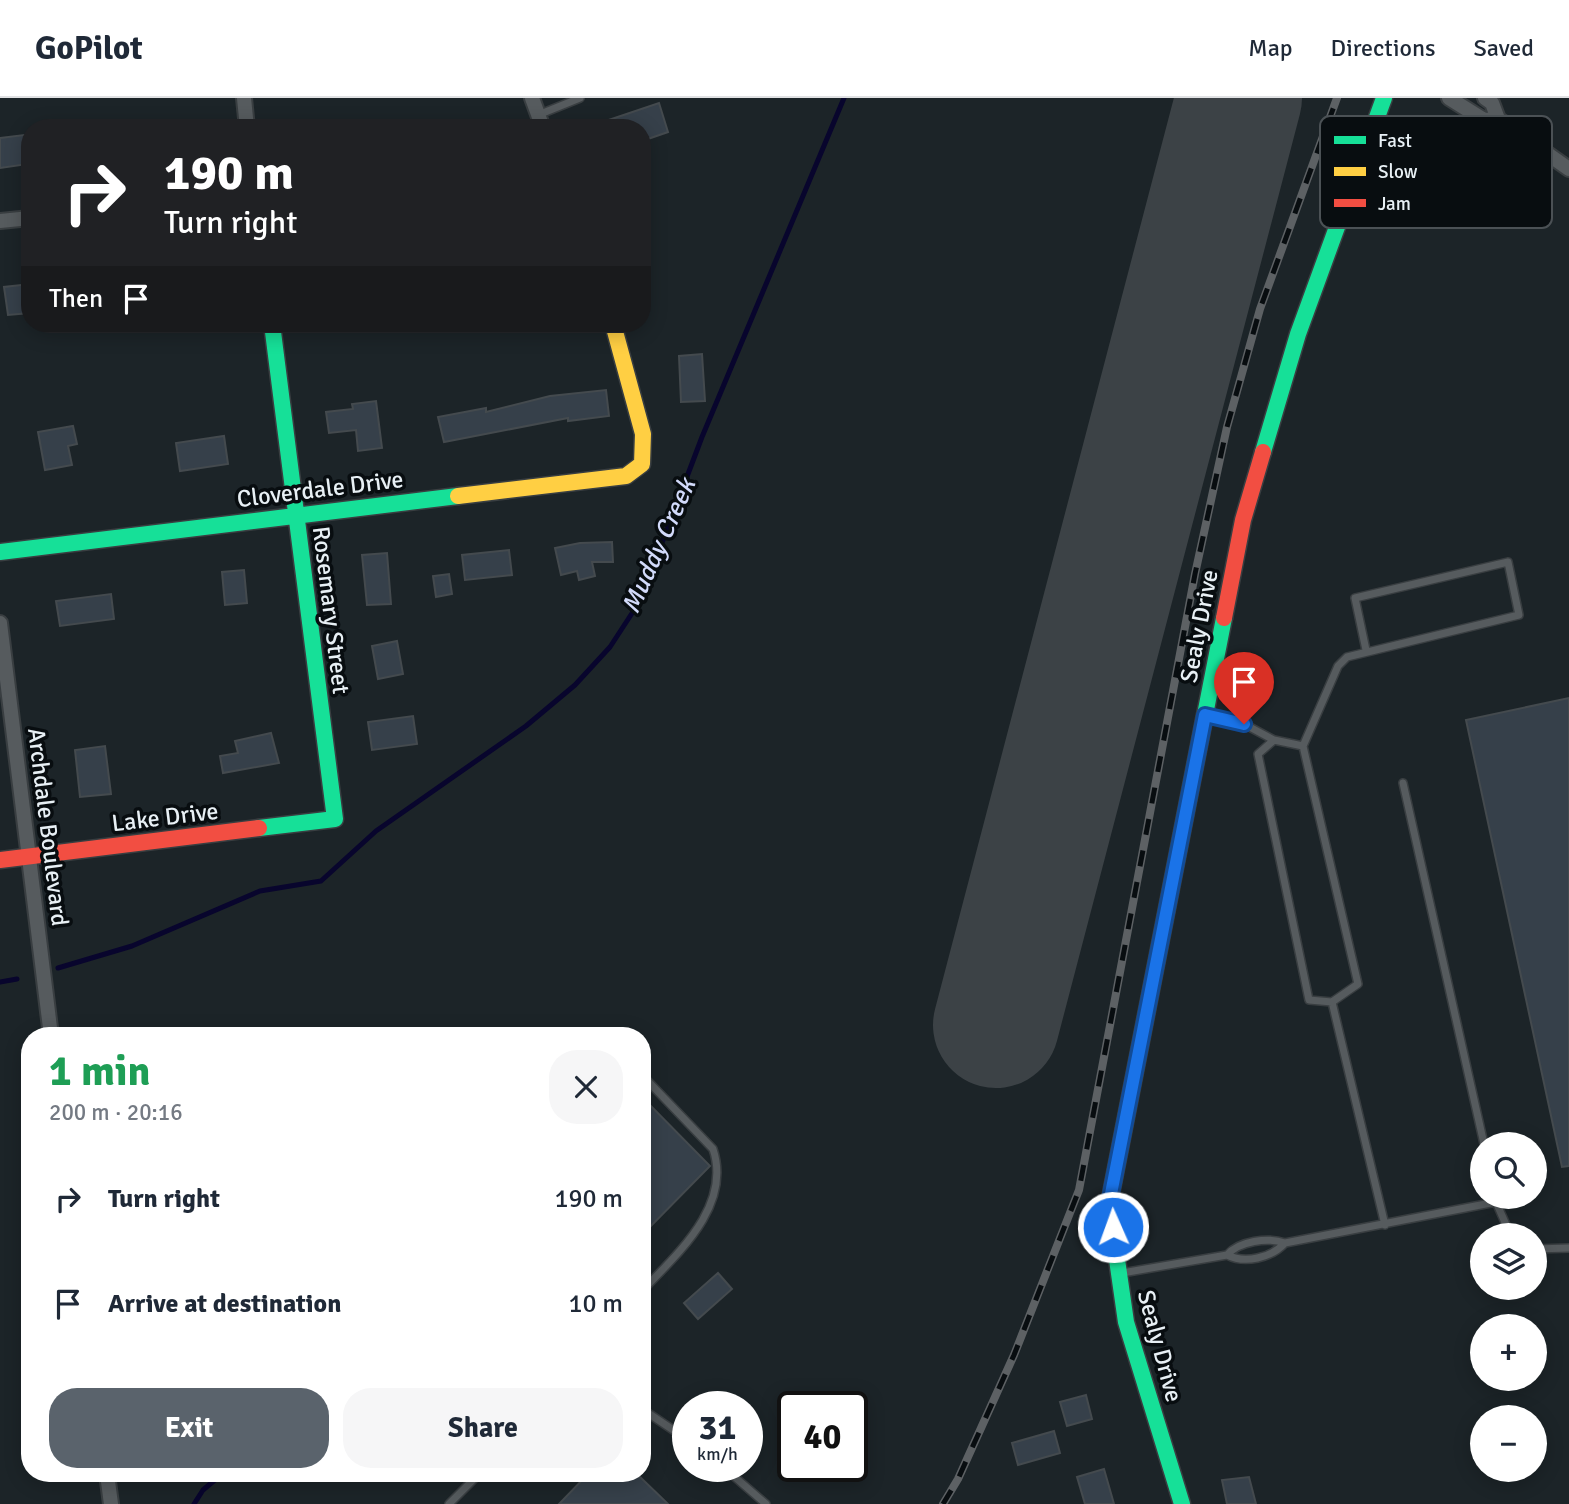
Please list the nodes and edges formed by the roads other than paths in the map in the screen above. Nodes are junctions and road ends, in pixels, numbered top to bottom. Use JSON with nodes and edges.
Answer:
{"nodes":[{"id":1,"x":244,"y":98,"type":"edge"},
{"id":2,"x":532,"y":98,"type":"edge"},
{"id":3,"x":580,"y":98,"type":"edge"},
{"id":4,"x":1384,"y":98,"type":"edge"},
{"id":5,"x":1449,"y":98,"type":"edge"},
{"id":6,"x":1485,"y":98,"type":"edge"},
{"id":7,"x":1377,"y":116,"type":"edge"},
{"id":8,"x":1478,"y":116,"type":"edge"},
{"id":9,"x":1497,"y":116,"type":"edge"},
{"id":10,"x":246,"y":119,"type":"edge"},
{"id":11,"x":540,"y":119,"type":"edge"},
{"id":12,"x":544,"y":119,"type":"edge"},
{"id":13,"x":1552,"y":157,"type":"edge"},
{"id":14,"x":1569,"y":169,"type":"edge"},
{"id":15,"x":21,"y":219,"type":"edge"},
{"id":16,"x":0,"y":221,"type":"edge"},
{"id":17,"x":1337,"y":228,"type":"edge"},
{"id":18,"x":273,"y":333,"type":"edge"},
{"id":19,"x":615,"y":333,"type":"edge"},
{"id":20,"x":296,"y":515,"type":"junction"},
{"id":21,"x":0,"y":552,"type":"edge"},
{"id":22,"x":0,"y":623,"type":"edge"},
{"id":23,"x":1,"y":638,"type":"edge"},
{"id":24,"x":1366,"y":650,"type":"junction"},
{"id":25,"x":1205,"y":715,"type":"junction"},
{"id":26,"x":1274,"y":740,"type":"junction"},
{"id":27,"x":1303,"y":746,"type":"junction"},
{"id":28,"x":1403,"y":783,"type":"dead end"},
{"id":29,"x":335,"y":819,"type":"joint"},
{"id":30,"x":29,"y":856,"type":"junction"},
{"id":31,"x":0,"y":860,"type":"edge"},
{"id":32,"x":1332,"y":1002,"type":"junction"},
{"id":33,"x":50,"y":1027,"type":"edge"},
{"id":34,"x":651,"y":1084,"type":"edge"},
{"id":35,"x":1481,"y":1132,"type":"edge"},
{"id":36,"x":1470,"y":1205,"type":"edge"},
{"id":37,"x":1385,"y":1224,"type":"junction"},
{"id":38,"x":1285,"y":1243,"type":"junction"},
{"id":39,"x":1569,"y":1248,"type":"edge"},
{"id":40,"x":1547,"y":1249,"type":"edge"},
{"id":41,"x":1227,"y":1255,"type":"junction"},
{"id":42,"x":1119,"y":1274,"type":"junction"},
{"id":43,"x":651,"y":1281,"type":"edge"},
{"id":44,"x":651,"y":1415,"type":"edge"},
{"id":45,"x":672,"y":1429,"type":"edge"},
{"id":46,"x":108,"y":1482,"type":"edge"},
{"id":47,"x":471,"y":1482,"type":"edge"},
{"id":48,"x":741,"y":1482,"type":"edge"},
{"id":49,"x":111,"y":1504,"type":"edge"},
{"id":50,"x":449,"y":1504,"type":"edge"},
{"id":51,"x":766,"y":1504,"type":"edge"},
{"id":52,"x":1182,"y":1504,"type":"edge"}],
"edges":[{"from":1,"to":10,"type":"street"},
{"from":2,"to":11,"type":"street"},
{"from":3,"to":12,"type":"lane"},
{"from":4,"to":7,"type":"street","name":"Sealy Drive"},
{"from":5,"to":8,"type":"street"},
{"from":6,"to":9,"type":"street"},
{"from":13,"to":14,"type":"street"},
{"from":15,"to":16,"type":"street"},
{"from":17,"to":25,"type":"street","name":"Sealy Drive"},
{"from":18,"to":20,"type":"street","name":"Rosemary Street"},
{"from":19,"to":20,"type":"street","name":"Cloverdale Drive"},
{"from":20,"to":21,"type":"street","name":"Cloverdale Drive"},
{"from":20,"to":29,"type":"street","name":"Rosemary Street"},
{"from":22,"to":23,"type":"street","name":"Archdale Boulevard"},
{"from":23,"to":30,"type":"street","name":"Archdale Boulevard"},
{"from":24,"to":24,"type":"lane"},
{"from":24,"to":27,"type":"lane"},
{"from":25,"to":26,"type":"lane"},
{"from":25,"to":42,"type":"street","name":"Sealy Drive"},
{"from":26,"to":27,"type":"lane"},
{"from":26,"to":32,"type":"lane"},
{"from":27,"to":32,"type":"lane"},
{"from":28,"to":35,"type":"lane"},
{"from":29,"to":30,"type":"street","name":"Lake Drive"},
{"from":30,"to":31,"type":"street","name":"Lake Drive"},
{"from":30,"to":33,"type":"street","name":"Archdale Boulevard"},
{"from":32,"to":37,"type":"lane"},
{"from":34,"to":43,"type":"lane"},
{"from":36,"to":37,"type":"lane"},
{"from":37,"to":38,"type":"lane"},
{"from":38,"to":41,"type":"lane"},
{"from":38,"to":41,"type":"lane"},
{"from":39,"to":40,"type":"lane"},
{"from":41,"to":42,"type":"lane"},
{"from":42,"to":52,"type":"street","name":"Sealy Drive"},
{"from":44,"to":45,"type":"lane"},
{"from":46,"to":49,"type":"street"},
{"from":47,"to":50,"type":"lane"},
{"from":48,"to":51,"type":"lane"}]}
